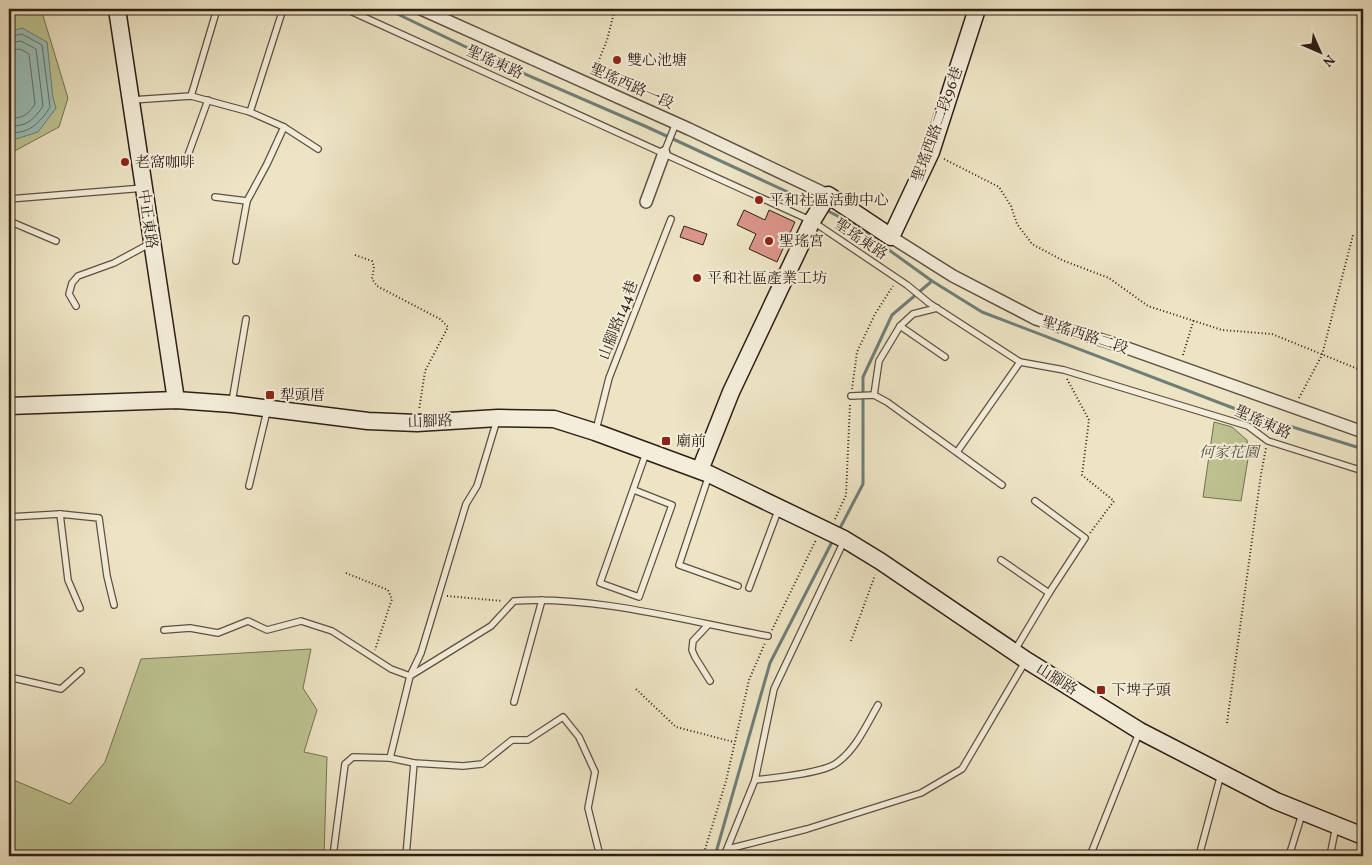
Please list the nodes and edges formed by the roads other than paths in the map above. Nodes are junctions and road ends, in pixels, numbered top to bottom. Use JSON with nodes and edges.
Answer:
{"nodes":[{"id":1,"x":117,"y":9,"type":"edge"},
{"id":2,"x":216,"y":9,"type":"edge"},
{"id":3,"x":283,"y":9,"type":"edge"},
{"id":4,"x":346,"y":9,"type":"edge"},
{"id":5,"x":421,"y":9,"type":"edge"},
{"id":6,"x":978,"y":9,"type":"edge"},
{"id":7,"x":191,"y":96,"type":"junction"},
{"id":8,"x":132,"y":100,"type":"junction"},
{"id":9,"x":208,"y":100,"type":"junction"},
{"id":10,"x":250,"y":112,"type":"junction"},
{"id":11,"x":676,"y":123,"type":"junction"},
{"id":12,"x":284,"y":127,"type":"junction"},
{"id":13,"x":318,"y":149,"type":"dead end"},
{"id":14,"x":664,"y":153,"type":"junction"},
{"id":15,"x":188,"y":155,"type":"dead end"},
{"id":16,"x":144,"y":188,"type":"junction"},
{"id":17,"x":828,"y":195,"type":"junction"},
{"id":18,"x":215,"y":197,"type":"dead end"},
{"id":19,"x":9,"y":199,"type":"edge"},
{"id":20,"x":247,"y":202,"type":"junction"},
{"id":21,"x":646,"y":202,"type":"dead end"},
{"id":22,"x":670,"y":219,"type":"dead end"},
{"id":23,"x":814,"y":219,"type":"junction"},
{"id":24,"x":9,"y":221,"type":"edge"},
{"id":25,"x":891,"y":237,"type":"junction"},
{"id":26,"x":56,"y":241,"type":"dead end"},
{"id":27,"x":151,"y":243,"type":"junction"},
{"id":28,"x":236,"y":261,"type":"dead end"},
{"id":29,"x":76,"y":306,"type":"dead end"},
{"id":30,"x":937,"y":308,"type":"junction"},
{"id":31,"x":246,"y":319,"type":"dead end"},
{"id":32,"x":900,"y":326,"type":"junction"},
{"id":33,"x":945,"y":357,"type":"dead end"},
{"id":34,"x":1020,"y":362,"type":"junction"},
{"id":35,"x":851,"y":396,"type":"road end"},
{"id":36,"x":874,"y":396,"type":"junction"},
{"id":37,"x":176,"y":400,"type":"junction"},
{"id":38,"x":232,"y":404,"type":"junction"},
{"id":39,"x":9,"y":406,"type":"edge"},
{"id":40,"x":267,"y":409,"type":"junction"},
{"id":41,"x":498,"y":418,"type":"junction"},
{"id":42,"x":595,"y":432,"type":"junction"},
{"id":43,"x":1363,"y":432,"type":"edge"},
{"id":44,"x":647,"y":452,"type":"junction"},
{"id":45,"x":957,"y":452,"type":"junction"},
{"id":46,"x":1363,"y":471,"type":"edge"},
{"id":47,"x":705,"y":472,"type":"junction"},
{"id":48,"x":1002,"y":484,"type":"dead end"},
{"id":49,"x":249,"y":486,"type":"dead end"},
{"id":50,"x":634,"y":490,"type":"junction"},
{"id":51,"x":1035,"y":501,"type":"dead end"},
{"id":52,"x":779,"y":508,"type":"junction"},
{"id":53,"x":60,"y":514,"type":"junction"},
{"id":54,"x":9,"y":517,"type":"edge"},
{"id":55,"x":844,"y":539,"type":"junction"},
{"id":56,"x":1001,"y":560,"type":"dead end"},
{"id":57,"x":738,"y":586,"type":"dead end"},
{"id":58,"x":750,"y":588,"type":"dead end"},
{"id":59,"x":1049,"y":593,"type":"junction"},
{"id":60,"x":542,"y":600,"type":"junction"},
{"id":61,"x":114,"y":605,"type":"dead end"},
{"id":62,"x":80,"y":608,"type":"dead end"},
{"id":63,"x":708,"y":625,"type":"junction"},
{"id":64,"x":164,"y":630,"type":"dead end"},
{"id":65,"x":768,"y":636,"type":"road end"},
{"id":66,"x":1020,"y":656,"type":"junction"},
{"id":67,"x":81,"y":671,"type":"dead end"},
{"id":68,"x":410,"y":676,"type":"junction"},
{"id":69,"x":9,"y":677,"type":"edge"},
{"id":70,"x":710,"y":681,"type":"dead end"},
{"id":71,"x":514,"y":702,"type":"dead end"},
{"id":72,"x":878,"y":705,"type":"dead end"},
{"id":73,"x":1140,"y":732,"type":"junction"},
{"id":74,"x":390,"y":758,"type":"junction"},
{"id":75,"x":414,"y":763,"type":"junction"},
{"id":76,"x":1221,"y":774,"type":"junction"},
{"id":77,"x":755,"y":780,"type":"junction"},
{"id":78,"x":1302,"y":812,"type":"junction"},
{"id":79,"x":1336,"y":825,"type":"junction"},
{"id":80,"x":1363,"y":836,"type":"edge"},
{"id":81,"x":728,"y":849,"type":"junction"},
{"id":82,"x":333,"y":856,"type":"edge"},
{"id":83,"x":406,"y":856,"type":"edge"},
{"id":84,"x":600,"y":856,"type":"edge"},
{"id":85,"x":724,"y":856,"type":"edge"},
{"id":86,"x":1090,"y":856,"type":"edge"},
{"id":87,"x":1199,"y":856,"type":"edge"},
{"id":88,"x":1289,"y":856,"type":"edge"},
{"id":89,"x":1330,"y":856,"type":"edge"}],
"edges":[{"from":1,"to":8,"type":"main road","name":"中正東路"},
{"from":2,"to":7,"type":"lane"},
{"from":3,"to":10,"type":"lane"},
{"from":4,"to":14,"type":"lane","name":"聖瑤東路"},
{"from":5,"to":11,"type":"street","name":"聖瑤西路一段"},
{"from":6,"to":25,"type":"main road","name":"聖瑤西路二段96巷"},
{"from":7,"to":8,"type":"lane"},
{"from":7,"to":9,"type":"lane"},
{"from":8,"to":16,"type":"main road","name":"中正東路"},
{"from":9,"to":10,"type":"lane"},
{"from":9,"to":15,"type":"lane"},
{"from":10,"to":12,"type":"lane"},
{"from":11,"to":14,"type":"lane"},
{"from":11,"to":17,"type":"street","name":"聖瑤西路一段"},
{"from":12,"to":13,"type":"lane"},
{"from":12,"to":20,"type":"lane"},
{"from":14,"to":21,"type":"street"},
{"from":14,"to":23,"type":"lane","name":"聖瑤東路"},
{"from":16,"to":19,"type":"lane"},
{"from":16,"to":27,"type":"main road","name":"中正東路"},
{"from":17,"to":23,"type":"main road"},
{"from":17,"to":25,"type":"main road","name":"聖瑤西路二段"},
{"from":18,"to":20,"type":"lane"},
{"from":20,"to":28,"type":"lane"},
{"from":22,"to":42,"type":"lane","name":"山腳路144巷"},
{"from":23,"to":30,"type":"lane","name":"聖瑤東路"},
{"from":23,"to":47,"type":"main road"},
{"from":24,"to":26,"type":"lane"},
{"from":25,"to":43,"type":"street","name":"聖瑤西路二段"},
{"from":27,"to":29,"type":"lane"},
{"from":27,"to":37,"type":"main road","name":"中正東路"},
{"from":30,"to":32,"type":"lane"},
{"from":30,"to":34,"type":"lane","name":"聖瑤東路"},
{"from":31,"to":38,"type":"lane"},
{"from":32,"to":33,"type":"lane"},
{"from":32,"to":36,"type":"lane"},
{"from":34,"to":45,"type":"lane"},
{"from":34,"to":46,"type":"lane","name":"聖瑤東路"},
{"from":35,"to":36,"type":"lane"},
{"from":36,"to":45,"type":"lane"},
{"from":37,"to":38,"type":"main road","name":"山腳路"},
{"from":37,"to":39,"type":"main road","name":"山腳路"},
{"from":38,"to":40,"type":"main road","name":"山腳路"},
{"from":40,"to":41,"type":"main road","name":"山腳路"},
{"from":40,"to":49,"type":"lane"},
{"from":41,"to":42,"type":"main road","name":"山腳路"},
{"from":41,"to":68,"type":"lane"},
{"from":42,"to":44,"type":"main road","name":"山腳路"},
{"from":44,"to":47,"type":"main road","name":"山腳路"},
{"from":44,"to":50,"type":"lane"},
{"from":45,"to":48,"type":"lane"},
{"from":47,"to":52,"type":"main road","name":"山腳路"},
{"from":47,"to":57,"type":"lane"},
{"from":50,"to":50,"type":"lane"},
{"from":51,"to":59,"type":"lane"},
{"from":52,"to":55,"type":"main road","name":"山腳路"},
{"from":52,"to":58,"type":"lane"},
{"from":53,"to":54,"type":"lane"},
{"from":53,"to":61,"type":"lane"},
{"from":53,"to":62,"type":"lane"},
{"from":55,"to":66,"type":"main road","name":"山腳路"},
{"from":55,"to":77,"type":"lane"},
{"from":56,"to":59,"type":"lane"},
{"from":59,"to":66,"type":"lane"},
{"from":60,"to":63,"type":"lane"},
{"from":60,"to":68,"type":"lane"},
{"from":60,"to":71,"type":"lane"},
{"from":63,"to":65,"type":"lane"},
{"from":63,"to":70,"type":"lane"},
{"from":64,"to":68,"type":"lane"},
{"from":66,"to":73,"type":"main road","name":"山腳路"},
{"from":66,"to":81,"type":"lane"},
{"from":67,"to":69,"type":"lane"},
{"from":68,"to":74,"type":"lane"},
{"from":72,"to":77,"type":"lane"},
{"from":73,"to":76,"type":"main road","name":"山腳路"},
{"from":73,"to":86,"type":"lane"},
{"from":74,"to":75,"type":"lane"},
{"from":74,"to":82,"type":"lane"},
{"from":75,"to":83,"type":"lane"},
{"from":75,"to":84,"type":"lane"},
{"from":76,"to":78,"type":"main road","name":"山腳路"},
{"from":76,"to":87,"type":"lane"},
{"from":77,"to":81,"type":"lane"},
{"from":78,"to":79,"type":"main road","name":"山腳路"},
{"from":78,"to":88,"type":"lane"},
{"from":79,"to":80,"type":"main road","name":"山腳路"},
{"from":79,"to":89,"type":"lane"},
{"from":81,"to":85,"type":"lane"}]}
